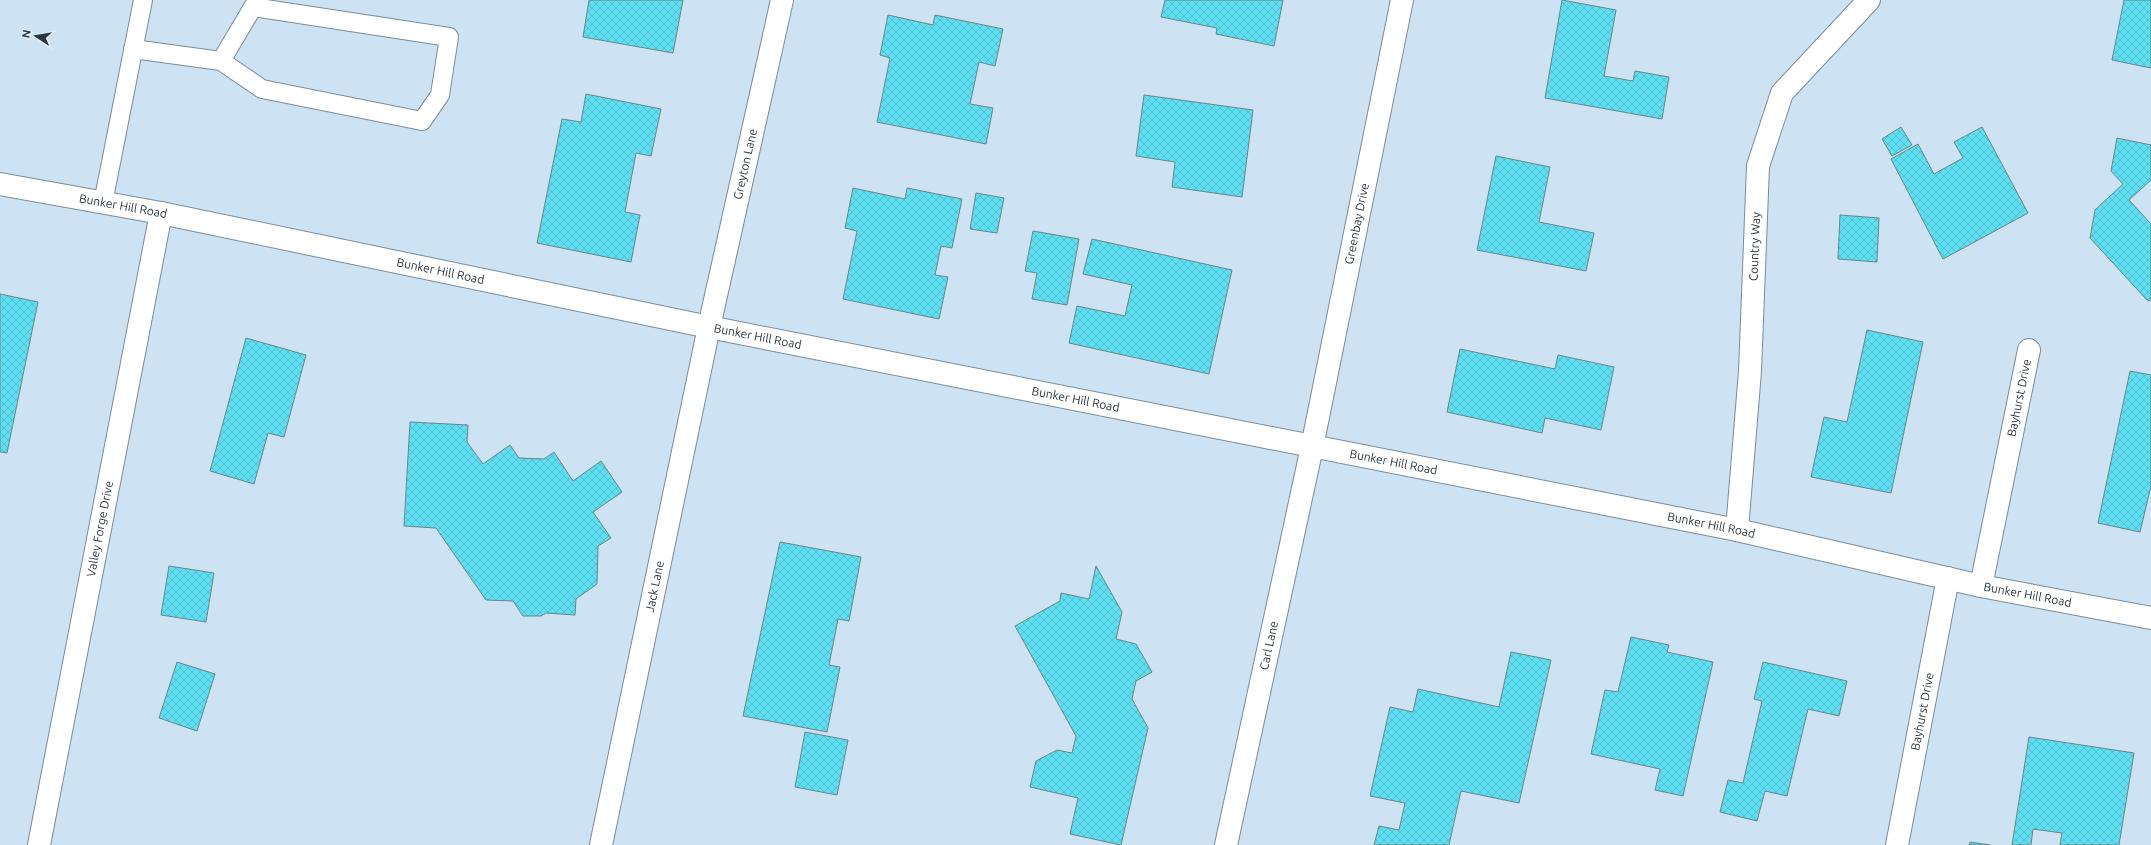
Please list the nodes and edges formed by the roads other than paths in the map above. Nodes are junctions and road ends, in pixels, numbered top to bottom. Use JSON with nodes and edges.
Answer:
{"nodes":[{"id":1,"x":143,"y":0,"type":"edge"},
{"id":2,"x":782,"y":0,"type":"edge"},
{"id":3,"x":1402,"y":0,"type":"edge"},
{"id":4,"x":1869,"y":0,"type":"edge"},
{"id":5,"x":134,"y":49,"type":"junction"},
{"id":6,"x":220,"y":61,"type":"junction"},
{"id":7,"x":0,"y":184,"type":"edge"},
{"id":8,"x":103,"y":203,"type":"junction"},
{"id":9,"x":161,"y":214,"type":"junction"},
{"id":10,"x":709,"y":328,"type":"junction"},
{"id":11,"x":2029,"y":350,"type":"dead end"},
{"id":12,"x":1312,"y":447,"type":"junction"},
{"id":13,"x":1737,"y":530,"type":"junction"},
{"id":14,"x":1948,"y":578,"type":"junction"},
{"id":15,"x":1982,"y":586,"type":"junction"},
{"id":16,"x":2151,"y":618,"type":"edge"},
{"id":17,"x":39,"y":845,"type":"edge"},
{"id":18,"x":601,"y":845,"type":"edge"},
{"id":19,"x":1226,"y":845,"type":"edge"},
{"id":20,"x":1897,"y":845,"type":"edge"}],
"edges":[{"from":1,"to":5,"type":"lane"},
{"from":2,"to":10,"type":"street","name":"Greyton Lane"},
{"from":3,"to":12,"type":"street","name":"Greenbay Drive"},
{"from":4,"to":13,"type":"street","name":"Country Way"},
{"from":5,"to":6,"type":"lane"},
{"from":5,"to":8,"type":"lane"},
{"from":6,"to":6,"type":"lane"},
{"from":7,"to":8,"type":"street","name":"Bunker Hill Road"},
{"from":8,"to":9,"type":"street","name":"Bunker Hill Road"},
{"from":9,"to":10,"type":"street","name":"Bunker Hill Road"},
{"from":9,"to":17,"type":"street","name":"Valley Forge Drive"},
{"from":10,"to":12,"type":"street","name":"Bunker Hill Road"},
{"from":10,"to":18,"type":"street","name":"Jack Lane"},
{"from":11,"to":15,"type":"street","name":"Bayhurst Drive"},
{"from":12,"to":13,"type":"street","name":"Bunker Hill Road"},
{"from":12,"to":19,"type":"street","name":"Carl Lane"},
{"from":13,"to":14,"type":"street","name":"Bunker Hill Road"},
{"from":14,"to":15,"type":"street","name":"Bunker Hill Road"},
{"from":14,"to":20,"type":"street","name":"Bayhurst Drive"},
{"from":15,"to":16,"type":"street","name":"Bunker Hill Road"}]}
